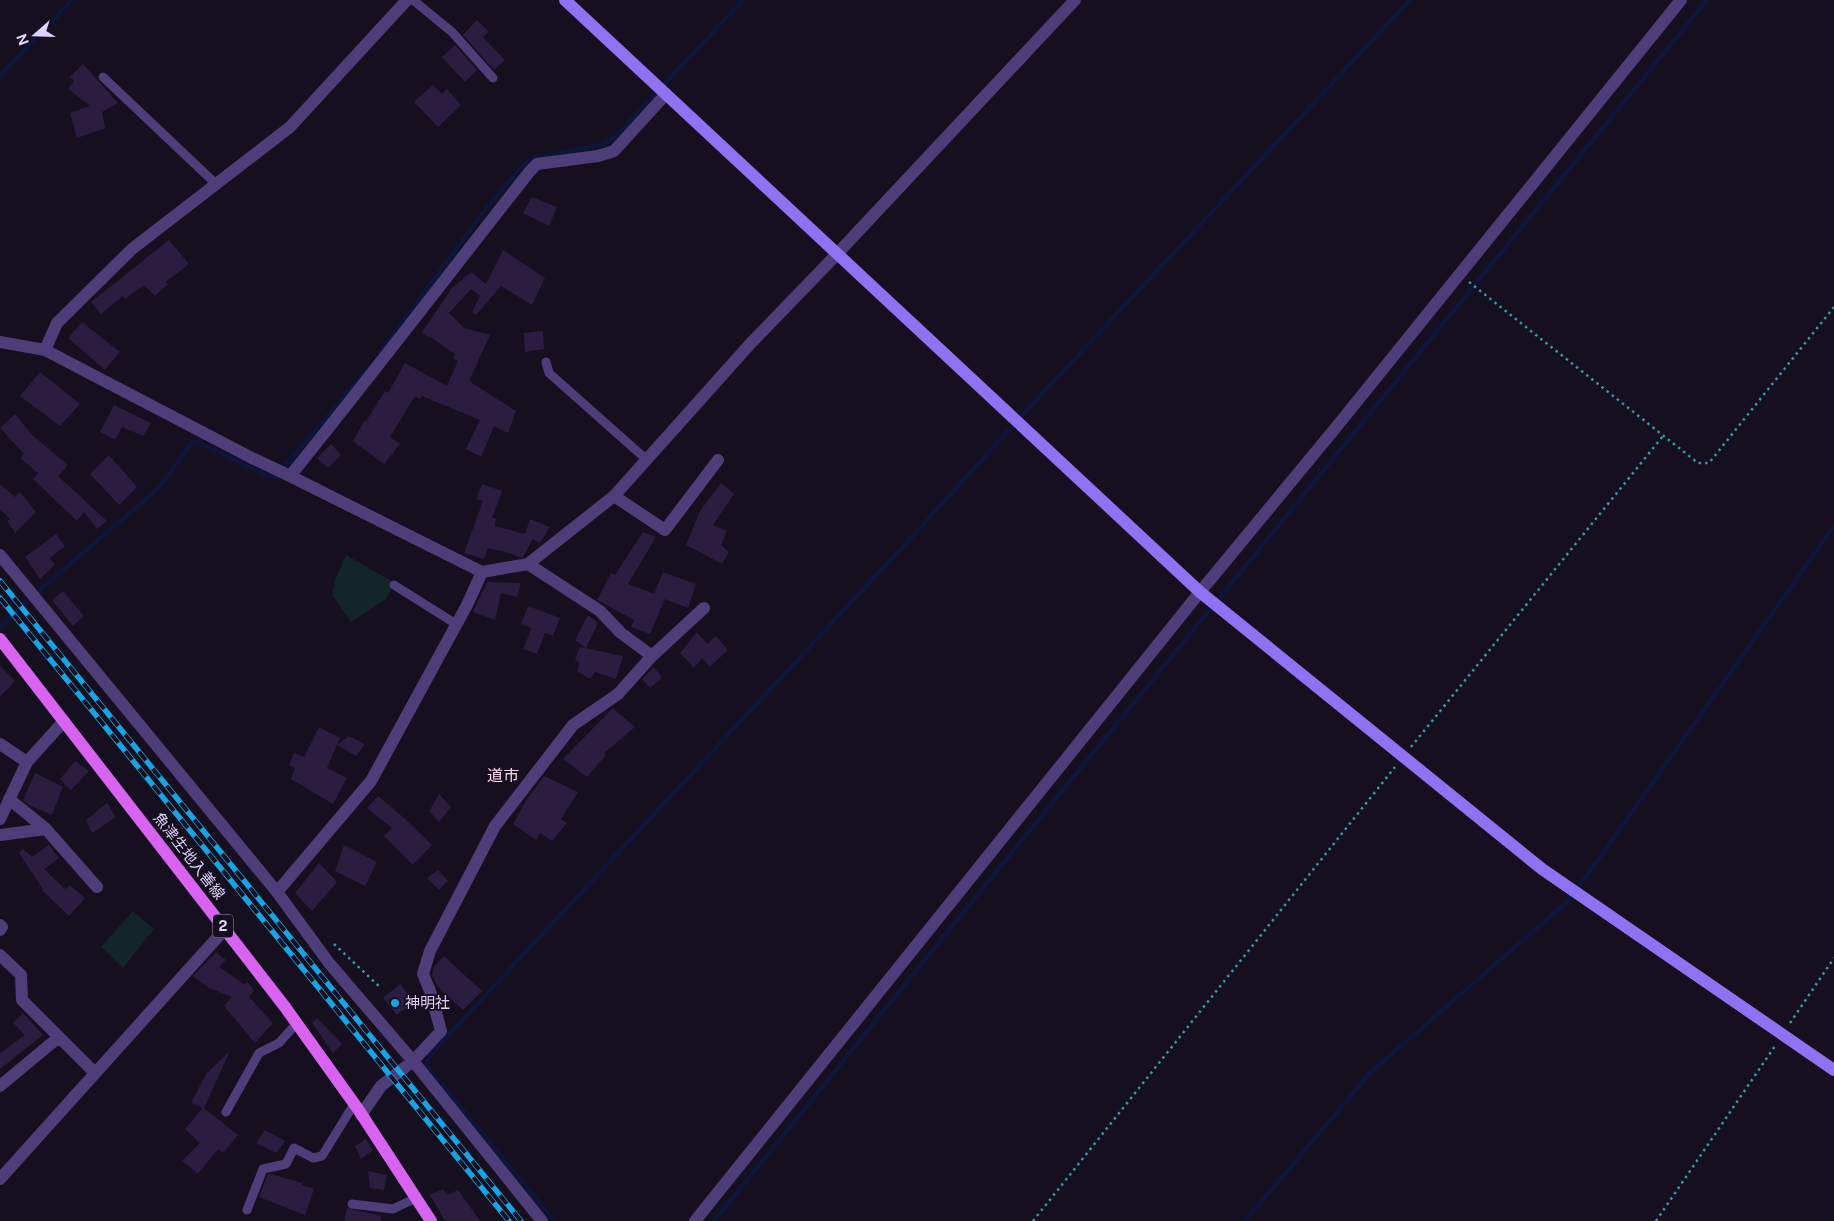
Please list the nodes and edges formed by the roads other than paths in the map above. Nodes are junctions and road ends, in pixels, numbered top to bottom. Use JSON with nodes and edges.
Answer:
{"nodes":[{"id":1,"x":407,"y":0,"type":"edge"},
{"id":2,"x":413,"y":0,"type":"edge"},
{"id":3,"x":566,"y":0,"type":"edge"},
{"id":4,"x":1075,"y":0,"type":"edge"},
{"id":5,"x":1681,"y":0,"type":"edge"},
{"id":6,"x":103,"y":76,"type":"dead end"},
{"id":7,"x":493,"y":78,"type":"dead end"},
{"id":8,"x":666,"y":94,"type":"junction"},
{"id":9,"x":216,"y":184,"type":"junction"},
{"id":10,"x":837,"y":254,"type":"junction"},
{"id":11,"x":0,"y":342,"type":"edge"},
{"id":12,"x":45,"y":350,"type":"junction"},
{"id":13,"x":546,"y":362,"type":"dead end"},
{"id":14,"x":647,"y":460,"type":"junction"},
{"id":15,"x":718,"y":460,"type":"dead end"},
{"id":16,"x":290,"y":476,"type":"junction"},
{"id":17,"x":614,"y":496,"type":"junction"},
{"id":18,"x":0,"y":555,"type":"edge"},
{"id":19,"x":528,"y":564,"type":"junction"},
{"id":20,"x":482,"y":572,"type":"junction"},
{"id":21,"x":394,"y":585,"type":"dead end"},
{"id":22,"x":1200,"y":592,"type":"junction"},
{"id":23,"x":704,"y":608,"type":"dead end"},
{"id":24,"x":456,"y":624,"type":"junction"},
{"id":25,"x":1,"y":640,"type":"edge"},
{"id":26,"x":652,"y":656,"type":"junction"},
{"id":27,"x":64,"y":721,"type":"junction"},
{"id":28,"x":0,"y":744,"type":"edge"},
{"id":29,"x":27,"y":762,"type":"junction"},
{"id":30,"x":9,"y":799,"type":"junction"},
{"id":31,"x":0,"y":819,"type":"edge"},
{"id":32,"x":46,"y":829,"type":"junction"},
{"id":33,"x":0,"y":835,"type":"edge"},
{"id":34,"x":97,"y":887,"type":"dead end"},
{"id":35,"x":277,"y":892,"type":"junction"},
{"id":36,"x":0,"y":925,"type":"edge"},
{"id":37,"x":225,"y":929,"type":"junction"},
{"id":38,"x":0,"y":930,"type":"edge"},
{"id":39,"x":0,"y":955,"type":"edge"},
{"id":40,"x":297,"y":1023,"type":"junction"},
{"id":41,"x":59,"y":1037,"type":"junction"},
{"id":42,"x":413,"y":1061,"type":"junction"},
{"id":43,"x":1834,"y":1070,"type":"edge"},
{"id":44,"x":95,"y":1073,"type":"junction"},
{"id":45,"x":0,"y":1086,"type":"edge"},
{"id":46,"x":354,"y":1104,"type":"junction"},
{"id":47,"x":226,"y":1112,"type":"dead end"},
{"id":48,"x":361,"y":1115,"type":"junction"},
{"id":49,"x":0,"y":1179,"type":"edge"},
{"id":50,"x":416,"y":1198,"type":"junction"},
{"id":51,"x":352,"y":1204,"type":"dead end"},
{"id":52,"x":247,"y":1210,"type":"dead end"},
{"id":53,"x":430,"y":1221,"type":"edge"},
{"id":54,"x":542,"y":1221,"type":"edge"},
{"id":55,"x":695,"y":1221,"type":"edge"}],
"edges":[{"from":1,"to":9,"type":"street"},
{"from":2,"to":7,"type":"lane"},
{"from":3,"to":8,"type":"street"},
{"from":4,"to":10,"type":"street"},
{"from":5,"to":22,"type":"street"},
{"from":6,"to":9,"type":"lane"},
{"from":8,"to":10,"type":"street"},
{"from":8,"to":16,"type":"street"},
{"from":9,"to":12,"type":"street"},
{"from":10,"to":14,"type":"street"},
{"from":10,"to":22,"type":"street"},
{"from":11,"to":12,"type":"street"},
{"from":12,"to":16,"type":"street"},
{"from":13,"to":14,"type":"lane"},
{"from":14,"to":17,"type":"street"},
{"from":15,"to":17,"type":"street"},
{"from":16,"to":20,"type":"street"},
{"from":17,"to":19,"type":"street"},
{"from":18,"to":35,"type":"street"},
{"from":19,"to":20,"type":"street"},
{"from":19,"to":26,"type":"street"},
{"from":20,"to":24,"type":"street"},
{"from":21,"to":24,"type":"lane"},
{"from":22,"to":43,"type":"street"},
{"from":22,"to":55,"type":"street"},
{"from":23,"to":26,"type":"street"},
{"from":24,"to":35,"type":"street"},
{"from":25,"to":27,"type":"main road","name":"魚津生地入善線","number":"2"},
{"from":26,"to":42,"type":"street"},
{"from":27,"to":29,"type":"street"},
{"from":27,"to":37,"type":"main road","name":"魚津生地入善線","number":"2"},
{"from":28,"to":29,"type":"street"},
{"from":29,"to":30,"type":"street"},
{"from":30,"to":31,"type":"street"},
{"from":30,"to":32,"type":"street"},
{"from":32,"to":33,"type":"street"},
{"from":32,"to":34,"type":"street"},
{"from":35,"to":42,"type":"street"},
{"from":36,"to":38,"type":"street"},
{"from":37,"to":40,"type":"main road","name":"魚津生地入善線","number":"2"},
{"from":37,"to":44,"type":"street"},
{"from":39,"to":41,"type":"street"},
{"from":40,"to":46,"type":"main road","name":"魚津生地入善線","number":"2"},
{"from":40,"to":47,"type":"lane"},
{"from":41,"to":44,"type":"street"},
{"from":41,"to":45,"type":"street"},
{"from":42,"to":48,"type":"street"},
{"from":42,"to":54,"type":"street"},
{"from":44,"to":49,"type":"street"},
{"from":46,"to":48,"type":"main road","name":"魚津生地入善線","number":"2"},
{"from":46,"to":52,"type":"lane"},
{"from":48,"to":50,"type":"main road","name":"魚津生地入善線","number":"2"},
{"from":50,"to":51,"type":"lane"},
{"from":50,"to":53,"type":"main road","name":"魚津生地入善線","number":"2"}]}
